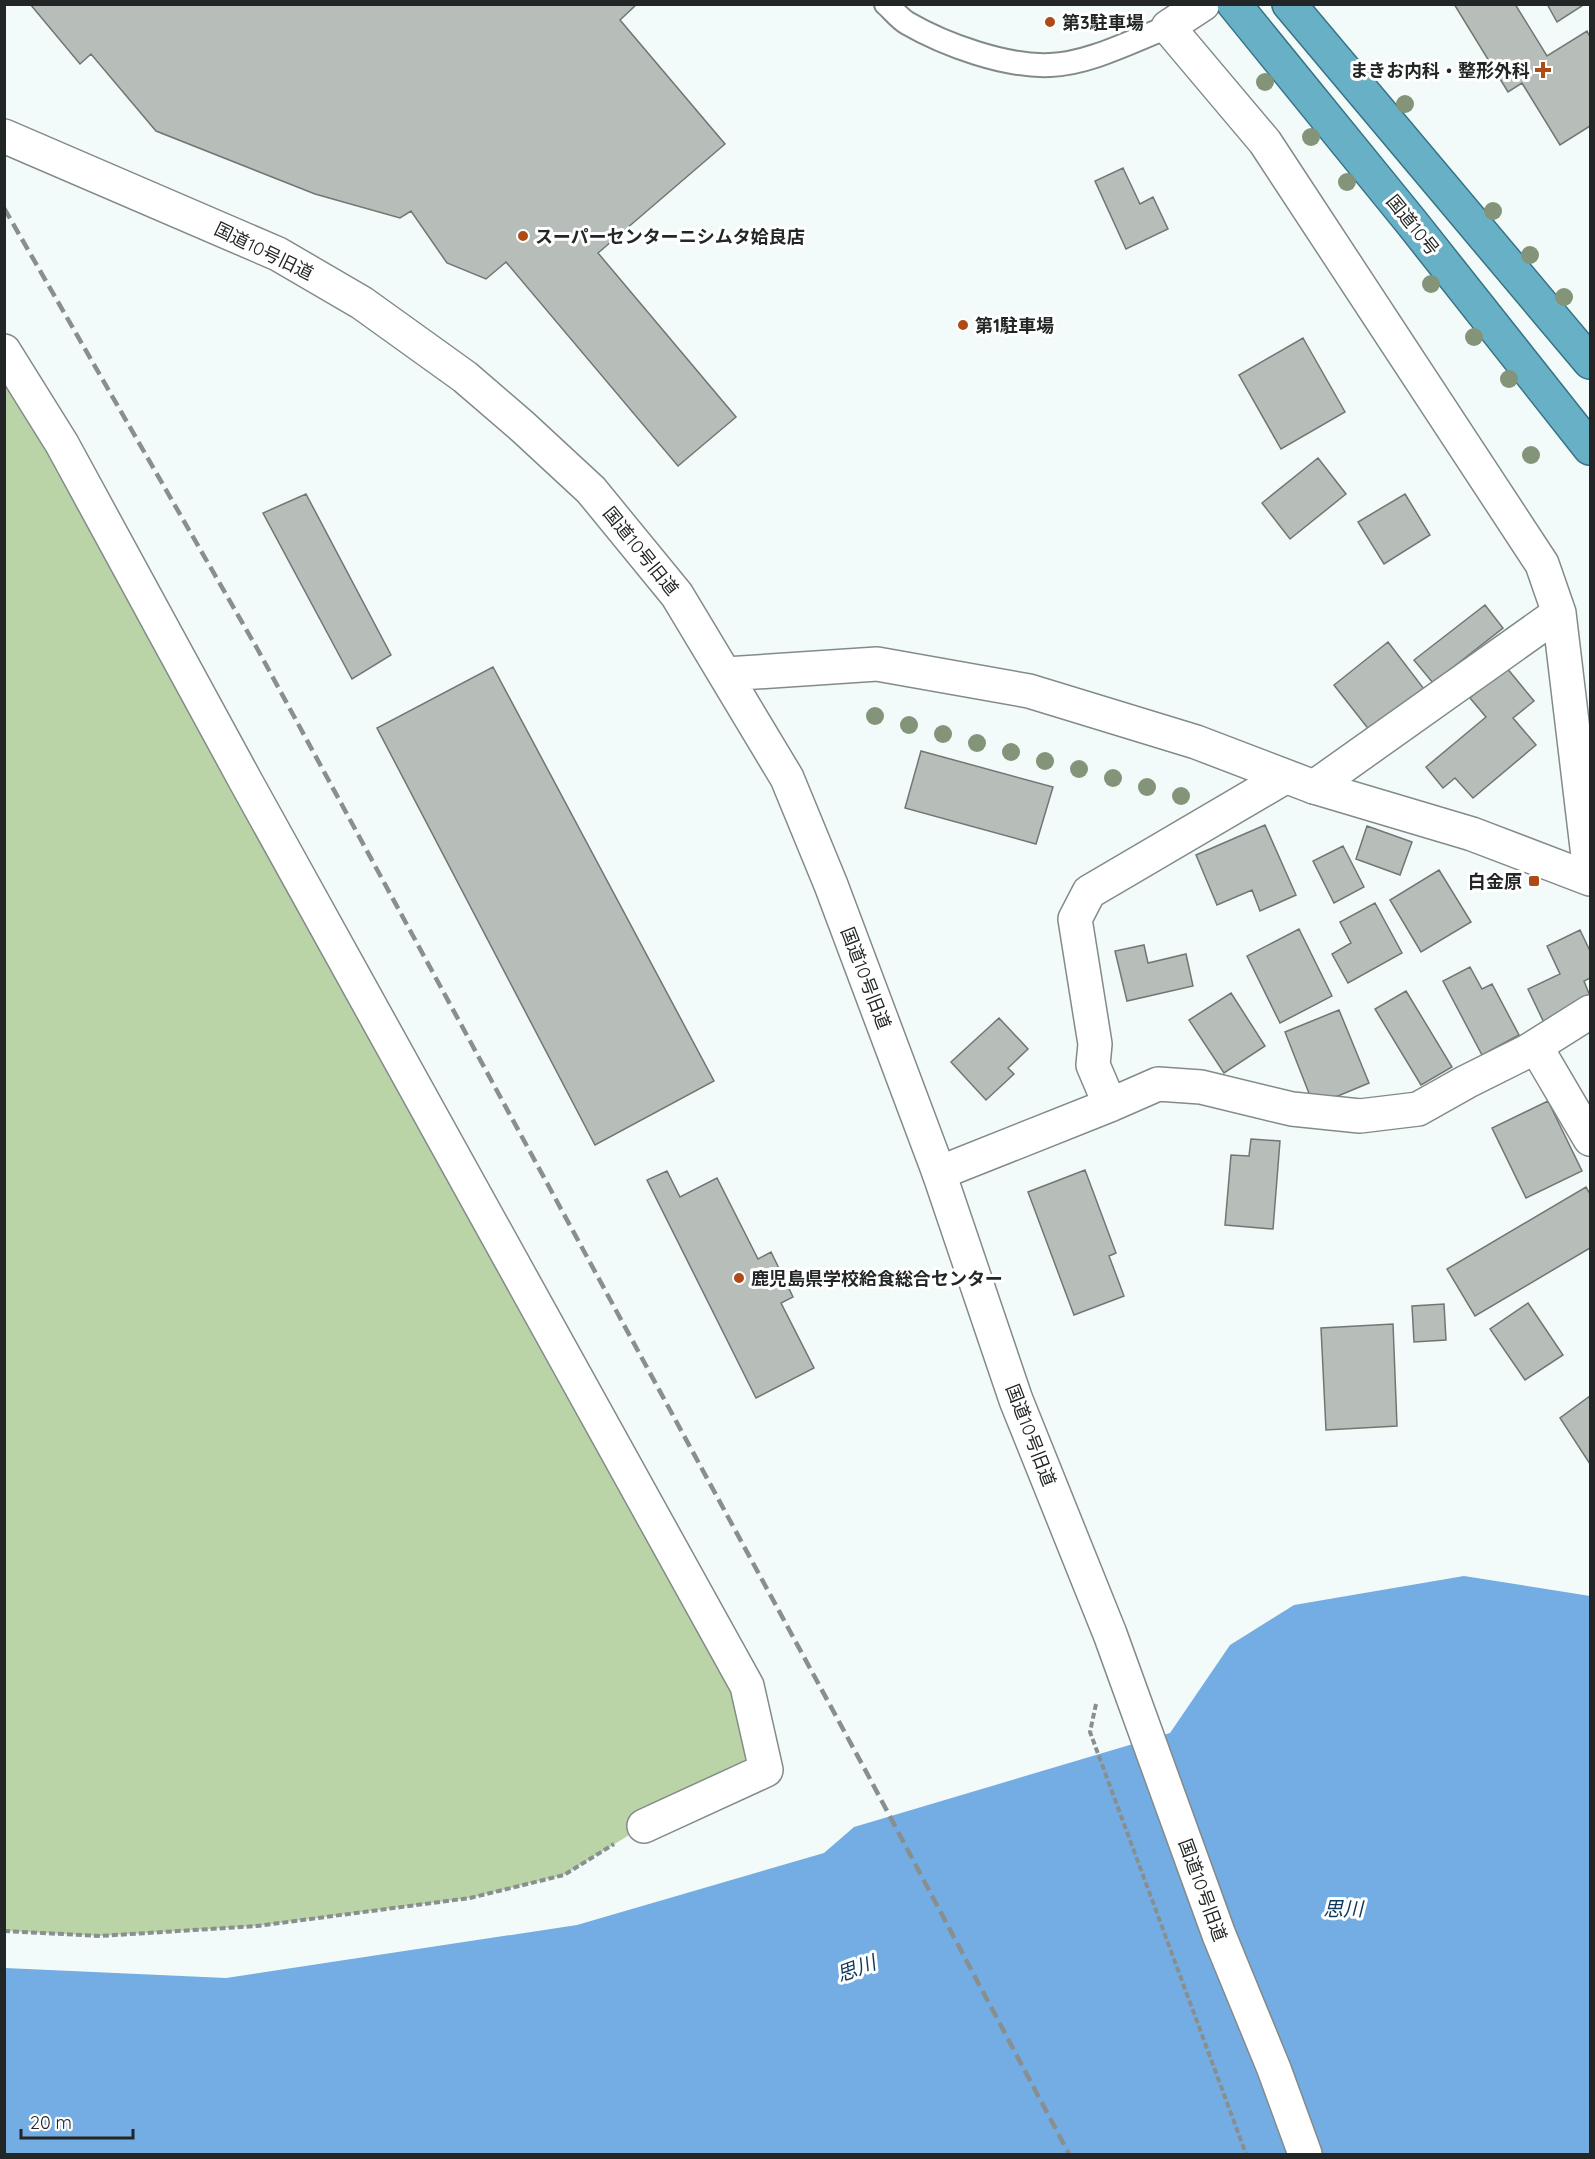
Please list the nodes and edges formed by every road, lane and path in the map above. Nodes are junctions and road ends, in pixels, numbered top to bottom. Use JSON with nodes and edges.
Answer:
{"nodes":[{"id":1,"x":886,"y":4,"type":"edge"},
{"id":2,"x":1203,"y":4,"type":"edge"},
{"id":3,"x":1234,"y":4,"type":"edge"},
{"id":4,"x":1289,"y":4,"type":"edge"},
{"id":5,"x":1168,"y":27,"type":"junction"},
{"id":6,"x":4,"y":136,"type":"edge"},
{"id":7,"x":4,"y":351,"type":"edge"},
{"id":8,"x":1590,"y":363,"type":"edge"},
{"id":9,"x":1590,"y":448,"type":"edge"},
{"id":10,"x":1559,"y":614,"type":"junction"},
{"id":11,"x":726,"y":674,"type":"junction"},
{"id":12,"x":1300,"y":782,"type":"junction"},
{"id":13,"x":1590,"y":873,"type":"edge"},
{"id":14,"x":1590,"y":879,"type":"edge"},
{"id":15,"x":1590,"y":1012,"type":"edge"},
{"id":16,"x":1536,"y":1047,"type":"junction"},
{"id":17,"x":1110,"y":1105,"type":"junction"},
{"id":18,"x":1590,"y":1138,"type":"edge"},
{"id":19,"x":939,"y":1173,"type":"junction"},
{"id":20,"x":1092,"y":1737,"type":"dead end"},
{"id":21,"x":644,"y":1826,"type":"joint"},
{"id":22,"x":4,"y":1930,"type":"edge"},
{"id":23,"x":1246,"y":2154,"type":"edge"},
{"id":24,"x":1305,"y":2154,"type":"edge"}],
"edges":[{"from":1,"to":5,"type":"lane"},
{"from":2,"to":5,"type":"street"},
{"from":3,"to":9,"type":"highway","name":"国道10号"},
{"from":4,"to":8,"type":"highway"},
{"from":5,"to":10,"type":"street"},
{"from":6,"to":11,"type":"street","name":"国道10号旧道"},
{"from":7,"to":21,"type":"street"},
{"from":10,"to":12,"type":"street"},
{"from":10,"to":13,"type":"street"},
{"from":11,"to":12,"type":"street"},
{"from":11,"to":19,"type":"street","name":"国道10号旧道"},
{"from":12,"to":14,"type":"street"},
{"from":12,"to":17,"type":"street"},
{"from":15,"to":16,"type":"street"},
{"from":16,"to":17,"type":"street"},
{"from":16,"to":18,"type":"street"},
{"from":17,"to":19,"type":"street"},
{"from":19,"to":24,"type":"street","name":"国道10号旧道"},
{"from":20,"to":23,"type":"path"},
{"from":21,"to":22,"type":"path"}]}
